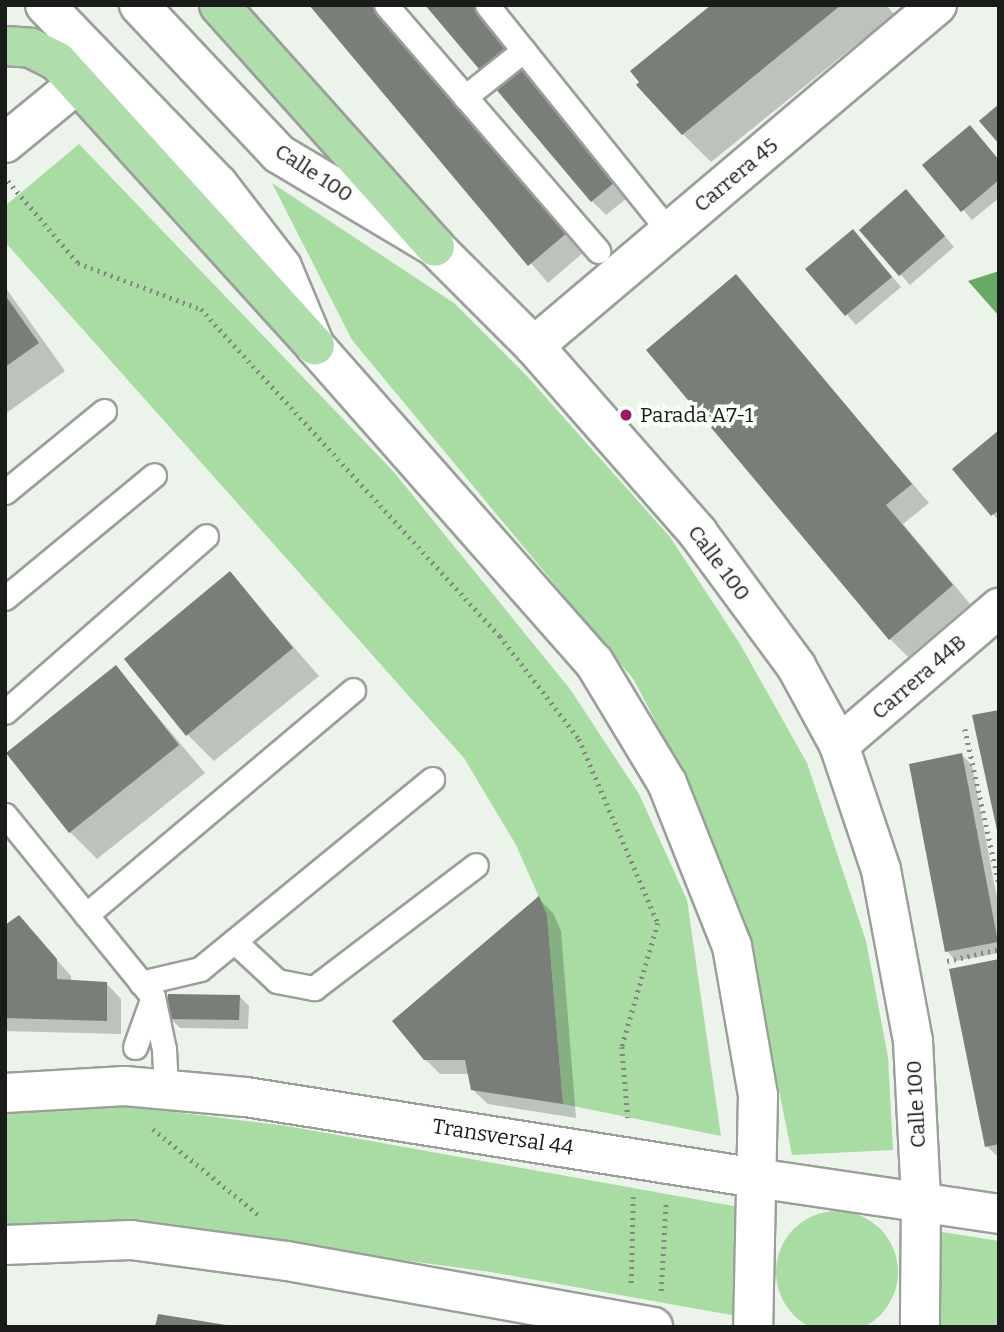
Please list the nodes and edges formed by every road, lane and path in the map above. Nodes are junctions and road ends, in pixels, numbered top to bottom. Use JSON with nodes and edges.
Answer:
{"nodes":[{"id":1,"x":45,"y":5,"type":"edge"},
{"id":2,"x":139,"y":5,"type":"edge"},
{"id":3,"x":219,"y":5,"type":"edge"},
{"id":4,"x":386,"y":5,"type":"edge"},
{"id":5,"x":487,"y":5,"type":"edge"},
{"id":6,"x":937,"y":5,"type":"edge"},
{"id":7,"x":5,"y":46,"type":"edge"},
{"id":8,"x":524,"y":50,"type":"junction"},
{"id":9,"x":78,"y":83,"type":"junction"},
{"id":10,"x":465,"y":97,"type":"junction"},
{"id":11,"x":5,"y":143,"type":"edge"},
{"id":12,"x":5,"y":177,"type":"edge"},
{"id":13,"x":670,"y":231,"type":"junction"},
{"id":14,"x":435,"y":247,"type":"junction"},
{"id":15,"x":598,"y":251,"type":"dead end"},
{"id":16,"x":315,"y":346,"type":"junction"},
{"id":17,"x":534,"y":346,"type":"junction"},
{"id":18,"x":104,"y":411,"type":"dead end"},
{"id":19,"x":154,"y":475,"type":"dead end"},
{"id":20,"x":5,"y":492,"type":"edge"},
{"id":21,"x":206,"y":536,"type":"dead end"},
{"id":22,"x":5,"y":598,"type":"edge"},
{"id":23,"x":999,"y":608,"type":"edge"},
{"id":24,"x":353,"y":690,"type":"dead end"},
{"id":25,"x":5,"y":712,"type":"edge"},
{"id":26,"x":965,"y":729,"type":"dead end"},
{"id":27,"x":839,"y":745,"type":"junction"},
{"id":28,"x":432,"y":779,"type":"dead end"},
{"id":29,"x":5,"y":815,"type":"edge"},
{"id":30,"x":476,"y":864,"type":"dead end"},
{"id":31,"x":999,"y":884,"type":"edge"},
{"id":32,"x":86,"y":915,"type":"junction"},
{"id":33,"x":234,"y":942,"type":"junction"},
{"id":34,"x":999,"y":949,"type":"edge"},
{"id":35,"x":947,"y":961,"type":"dead end"},
{"id":36,"x":147,"y":990,"type":"junction"},
{"id":37,"x":135,"y":1047,"type":"dead end"},
{"id":38,"x":5,"y":1093,"type":"edge"},
{"id":39,"x":161,"y":1106,"type":"junction"},
{"id":40,"x":632,"y":1158,"type":"junction"},
{"id":41,"x":756,"y":1178,"type":"junction"},
{"id":42,"x":619,"y":1195,"type":"dead end"},
{"id":43,"x":632,"y":1197,"type":"junction"},
{"id":44,"x":644,"y":1199,"type":"dead end"},
{"id":45,"x":655,"y":1200,"type":"dead end"},
{"id":46,"x":921,"y":1201,"type":"junction"},
{"id":47,"x":999,"y":1214,"type":"edge"},
{"id":48,"x":271,"y":1225,"type":"dead end"},
{"id":49,"x":5,"y":1245,"type":"edge"},
{"id":50,"x":618,"y":1282,"type":"dead end"},
{"id":51,"x":651,"y":1289,"type":"dead end"},
{"id":52,"x":639,"y":1305,"type":"edge"},
{"id":53,"x":753,"y":1327,"type":"edge"},
{"id":54,"x":920,"y":1327,"type":"edge"}],
"edges":[{"from":1,"to":16,"type":"street"},
{"from":2,"to":14,"type":"street","name":"Calle 100"},
{"from":3,"to":14,"type":"main road"},
{"from":4,"to":10,"type":"lane"},
{"from":5,"to":8,"type":"lane"},
{"from":6,"to":13,"type":"street","name":"Carrera 45"},
{"from":7,"to":9,"type":"main road"},
{"from":8,"to":10,"type":"lane"},
{"from":8,"to":13,"type":"lane"},
{"from":9,"to":11,"type":"street"},
{"from":9,"to":16,"type":"main road"},
{"from":10,"to":15,"type":"lane"},
{"from":12,"to":40,"type":"path"},
{"from":13,"to":17,"type":"street","name":"Carrera 45"},
{"from":14,"to":17,"type":"street","name":"Calle 100"},
{"from":16,"to":41,"type":"street"},
{"from":17,"to":27,"type":"street","name":"Calle 100"},
{"from":18,"to":20,"type":"lane"},
{"from":19,"to":22,"type":"lane"},
{"from":21,"to":25,"type":"lane"},
{"from":23,"to":27,"type":"street","name":"Carrera 44B"},
{"from":24,"to":32,"type":"lane"},
{"from":26,"to":31,"type":"path"},
{"from":27,"to":46,"type":"street","name":"Calle 100"},
{"from":28,"to":33,"type":"lane"},
{"from":29,"to":32,"type":"lane"},
{"from":30,"to":33,"type":"lane"},
{"from":32,"to":36,"type":"lane"},
{"from":33,"to":36,"type":"lane"},
{"from":34,"to":35,"type":"path"},
{"from":36,"to":37,"type":"lane"},
{"from":36,"to":39,"type":"lane"},
{"from":38,"to":39,"type":"street","name":"Transversal 44"},
{"from":39,"to":40,"type":"street","name":"Transversal 44"},
{"from":39,"to":48,"type":"path"},
{"from":40,"to":41,"type":"street","name":"Transversal 44"},
{"from":40,"to":43,"type":"path"},
{"from":41,"to":46,"type":"street","name":"Transversal 44"},
{"from":41,"to":53,"type":"street"},
{"from":42,"to":43,"type":"path"},
{"from":43,"to":44,"type":"path"},
{"from":43,"to":52,"type":"path"},
{"from":45,"to":51,"type":"path"},
{"from":46,"to":47,"type":"street","name":"Transversal 44"},
{"from":46,"to":54,"type":"street","name":"Calle 100"},
{"from":49,"to":52,"type":"street"},
{"from":50,"to":52,"type":"path"}]}
